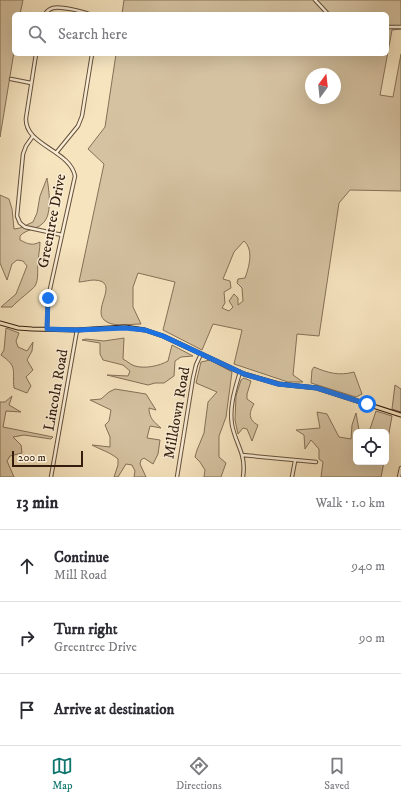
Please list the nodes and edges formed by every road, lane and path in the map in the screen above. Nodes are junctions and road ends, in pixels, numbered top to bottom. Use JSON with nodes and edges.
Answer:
{"nodes":[{"id":1,"x":315,"y":0,"type":"edge"},
{"id":2,"x":47,"y":12,"type":"edge"},
{"id":3,"x":80,"y":12,"type":"edge"},
{"id":4,"x":326,"y":12,"type":"edge"},
{"id":5,"x":389,"y":27,"type":"edge"},
{"id":6,"x":401,"y":27,"type":"edge"},
{"id":7,"x":36,"y":56,"type":"edge"},
{"id":8,"x":92,"y":56,"type":"edge"},
{"id":9,"x":11,"y":80,"type":"dead end"},
{"id":10,"x":32,"y":83,"type":"junction"},
{"id":11,"x":33,"y":136,"type":"junction"},
{"id":12,"x":56,"y":153,"type":"junction"},
{"id":13,"x":62,"y":235,"type":"junction"},
{"id":14,"x":0,"y":323,"type":"edge"},
{"id":15,"x":47,"y":329,"type":"junction"},
{"id":16,"x":77,"y":330,"type":"junction"},
{"id":17,"x":201,"y":354,"type":"junction"},
{"id":18,"x":240,"y":372,"type":"junction"},
{"id":19,"x":401,"y":415,"type":"edge"},
{"id":20,"x":242,"y":455,"type":"junction"},
{"id":21,"x":295,"y":461,"type":"junction"},
{"id":22,"x":316,"y":462,"type":"dead end"},
{"id":23,"x":401,"y":468,"type":"edge"},
{"id":24,"x":51,"y":477,"type":"edge"},
{"id":25,"x":177,"y":477,"type":"edge"},
{"id":26,"x":243,"y":477,"type":"edge"},
{"id":27,"x":292,"y":477,"type":"edge"},
{"id":28,"x":399,"y":477,"type":"edge"}],
"edges":[{"from":1,"to":4,"type":"street"},
{"from":2,"to":3,"type":"street"},
{"from":5,"to":6,"type":"street"},
{"from":7,"to":10,"type":"street"},
{"from":8,"to":12,"type":"street"},
{"from":9,"to":10,"type":"street"},
{"from":10,"to":11,"type":"street"},
{"from":11,"to":12,"type":"street","name":"Greentree Drive"},
{"from":11,"to":13,"type":"street"},
{"from":12,"to":13,"type":"street","name":"Greentree Drive"},
{"from":13,"to":15,"type":"street","name":"Greentree Drive"},
{"from":14,"to":15,"type":"main road"},
{"from":15,"to":16,"type":"main road"},
{"from":16,"to":17,"type":"main road"},
{"from":16,"to":24,"type":"street","name":"Lincoln Road"},
{"from":17,"to":18,"type":"main road"},
{"from":17,"to":25,"type":"street","name":"Milldown Road"},
{"from":18,"to":19,"type":"main road"},
{"from":18,"to":20,"type":"street"},
{"from":20,"to":21,"type":"street"},
{"from":20,"to":26,"type":"street"},
{"from":21,"to":22,"type":"street"},
{"from":21,"to":27,"type":"street"},
{"from":23,"to":28,"type":"street"}]}
